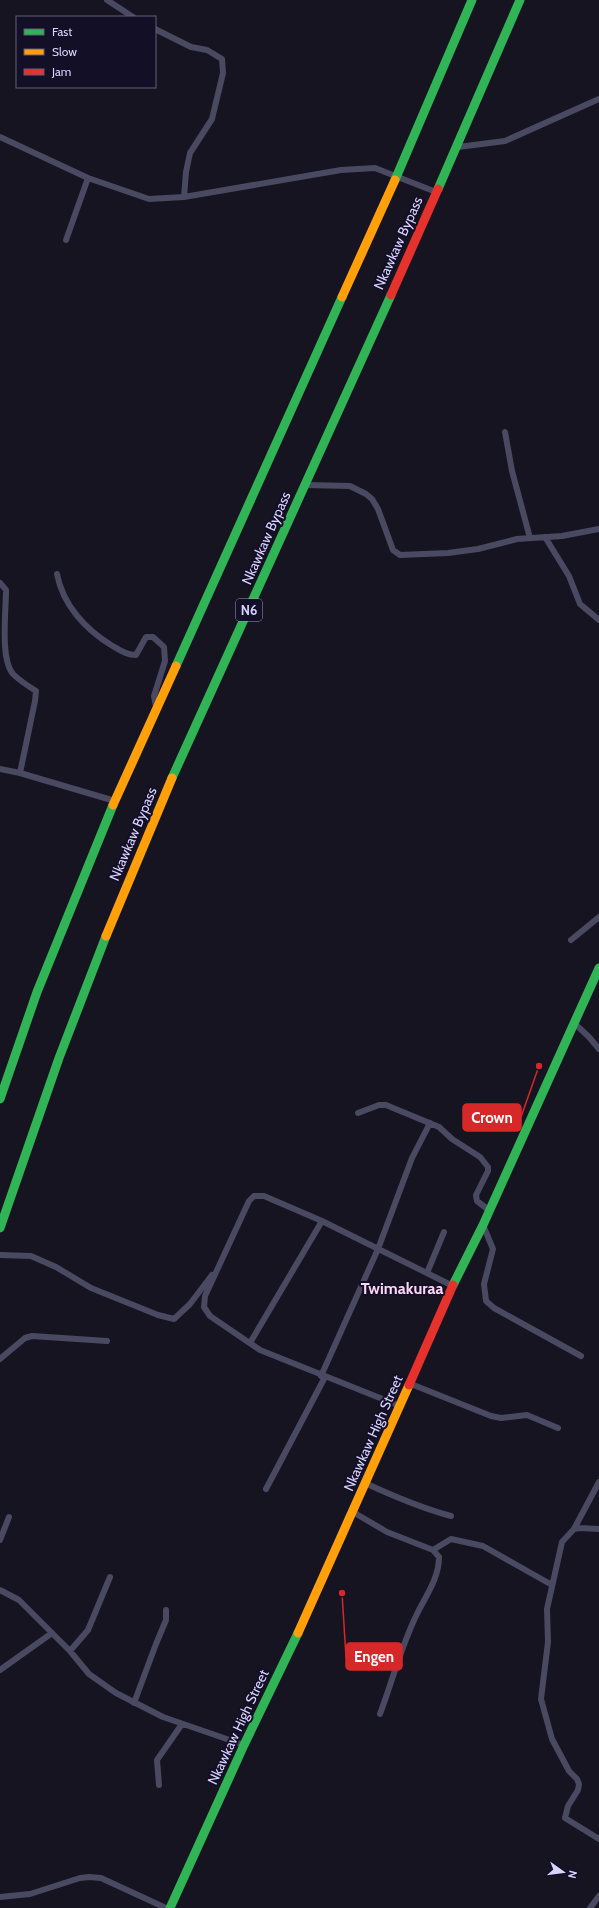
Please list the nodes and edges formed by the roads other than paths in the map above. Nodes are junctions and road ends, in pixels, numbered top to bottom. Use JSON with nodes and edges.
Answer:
{"nodes":[{"id":1,"x":107,"y":0,"type":"edge"},
{"id":2,"x":472,"y":0,"type":"edge"},
{"id":3,"x":520,"y":0,"type":"edge"},
{"id":4,"x":131,"y":16,"type":"edge"},
{"id":5,"x":156,"y":30,"type":"edge"},
{"id":6,"x":599,"y":99,"type":"edge"},
{"id":7,"x":0,"y":137,"type":"edge"},
{"id":8,"x":458,"y":147,"type":"junction"},
{"id":9,"x":396,"y":177,"type":"junction"},
{"id":10,"x":88,"y":178,"type":"junction"},
{"id":11,"x":436,"y":192,"type":"junction"},
{"id":12,"x":184,"y":197,"type":"junction"},
{"id":13,"x":66,"y":240,"type":"dead end"},
{"id":14,"x":505,"y":432,"type":"dead end"},
{"id":15,"x":305,"y":485,"type":"junction"},
{"id":16,"x":599,"y":529,"type":"edge"},
{"id":17,"x":545,"y":537,"type":"junction"},
{"id":18,"x":530,"y":538,"type":"junction"},
{"id":19,"x":57,"y":574,"type":"dead end"},
{"id":20,"x":0,"y":583,"type":"edge"},
{"id":21,"x":599,"y":620,"type":"edge"},
{"id":22,"x":157,"y":709,"type":"junction"},
{"id":23,"x":0,"y":770,"type":"edge"},
{"id":24,"x":20,"y":773,"type":"junction"},
{"id":25,"x":116,"y":801,"type":"junction"},
{"id":26,"x":599,"y":917,"type":"edge"},
{"id":27,"x":571,"y":940,"type":"dead end"},
{"id":28,"x":599,"y":968,"type":"edge"},
{"id":29,"x":574,"y":1023,"type":"junction"},
{"id":30,"x":599,"y":1049,"type":"edge"},
{"id":31,"x":0,"y":1098,"type":"edge"},
{"id":32,"x":358,"y":1113,"type":"dead end"},
{"id":33,"x":430,"y":1123,"type":"junction"},
{"id":34,"x":490,"y":1211,"type":"junction"},
{"id":35,"x":322,"y":1221,"type":"junction"},
{"id":36,"x":483,"y":1225,"type":"junction"},
{"id":37,"x":0,"y":1228,"type":"edge"},
{"id":38,"x":444,"y":1232,"type":"dead end"},
{"id":39,"x":378,"y":1249,"type":"junction"},
{"id":40,"x":0,"y":1255,"type":"edge"},
{"id":41,"x":218,"y":1266,"type":"junction"},
{"id":42,"x":427,"y":1273,"type":"junction"},
{"id":43,"x":453,"y":1286,"type":"junction"},
{"id":44,"x":107,"y":1341,"type":"dead end"},
{"id":45,"x":250,"y":1343,"type":"junction"},
{"id":46,"x":581,"y":1356,"type":"dead end"},
{"id":47,"x":0,"y":1359,"type":"edge"},
{"id":48,"x":323,"y":1376,"type":"junction"},
{"id":49,"x":411,"y":1384,"type":"junction"},
{"id":50,"x":400,"y":1406,"type":"junction"},
{"id":51,"x":558,"y":1428,"type":"dead end"},
{"id":52,"x":365,"y":1482,"type":"junction"},
{"id":53,"x":599,"y":1482,"type":"edge"},
{"id":54,"x":266,"y":1490,"type":"dead end"},
{"id":55,"x":353,"y":1512,"type":"junction"},
{"id":56,"x":451,"y":1516,"type":"dead end"},
{"id":57,"x":9,"y":1517,"type":"dead end"},
{"id":58,"x":599,"y":1529,"type":"edge"},
{"id":59,"x":574,"y":1530,"type":"junction"},
{"id":60,"x":0,"y":1540,"type":"edge"},
{"id":61,"x":433,"y":1550,"type":"junction"},
{"id":62,"x":110,"y":1577,"type":"dead end"},
{"id":63,"x":552,"y":1585,"type":"junction"},
{"id":64,"x":0,"y":1590,"type":"edge"},
{"id":65,"x":166,"y":1610,"type":"dead end"},
{"id":66,"x":52,"y":1633,"type":"junction"},
{"id":67,"x":70,"y":1652,"type":"junction"},
{"id":68,"x":0,"y":1670,"type":"edge"},
{"id":69,"x":134,"y":1703,"type":"junction"},
{"id":70,"x":380,"y":1714,"type":"dead end"},
{"id":71,"x":182,"y":1724,"type":"junction"},
{"id":72,"x":244,"y":1745,"type":"junction"},
{"id":73,"x":158,"y":1785,"type":"dead end"},
{"id":74,"x":598,"y":1837,"type":"edge"},
{"id":75,"x":599,"y":1896,"type":"edge"},
{"id":76,"x":0,"y":1897,"type":"edge"},
{"id":77,"x":166,"y":1908,"type":"edge"},
{"id":78,"x":170,"y":1908,"type":"edge"},
{"id":79,"x":590,"y":1908,"type":"edge"}],
"edges":[{"from":1,"to":4,"type":"street"},
{"from":2,"to":9,"type":"main road","name":"Nkawkaw Bypass"},
{"from":3,"to":8,"type":"main road","name":"Nkawkaw Bypass","number":"N6"},
{"from":5,"to":12,"type":"street"},
{"from":6,"to":8,"type":"street"},
{"from":7,"to":10,"type":"street"},
{"from":8,"to":11,"type":"main road","name":"Nkawkaw Bypass","number":"N6"},
{"from":9,"to":11,"type":"street"},
{"from":9,"to":12,"type":"street"},
{"from":9,"to":22,"type":"main road","name":"Nkawkaw Bypass"},
{"from":10,"to":12,"type":"street"},
{"from":10,"to":13,"type":"street"},
{"from":11,"to":15,"type":"main road","name":"Nkawkaw Bypass","number":"N6"},
{"from":14,"to":18,"type":"street"},
{"from":15,"to":18,"type":"street"},
{"from":15,"to":37,"type":"main road","name":"Nkawkaw Bypass","number":"N6"},
{"from":16,"to":17,"type":"street"},
{"from":17,"to":18,"type":"street"},
{"from":17,"to":21,"type":"street"},
{"from":19,"to":22,"type":"street"},
{"from":20,"to":24,"type":"street"},
{"from":22,"to":25,"type":"main road","name":"Nkawkaw Bypass"},
{"from":23,"to":24,"type":"street"},
{"from":24,"to":25,"type":"street"},
{"from":25,"to":31,"type":"main road","name":"Nkawkaw Bypass"},
{"from":26,"to":27,"type":"street"},
{"from":28,"to":29,"type":"main road","name":"Nkawkaw High Street"},
{"from":29,"to":30,"type":"street"},
{"from":29,"to":34,"type":"main road","name":"Nkawkaw High Street"},
{"from":32,"to":33,"type":"street"},
{"from":33,"to":34,"type":"street"},
{"from":33,"to":39,"type":"street"},
{"from":34,"to":36,"type":"main road","name":"Nkawkaw High Street"},
{"from":35,"to":39,"type":"street"},
{"from":35,"to":41,"type":"street"},
{"from":35,"to":45,"type":"street"},
{"from":36,"to":43,"type":"main road","name":"Nkawkaw High Street"},
{"from":36,"to":46,"type":"street"},
{"from":38,"to":42,"type":"street"},
{"from":39,"to":42,"type":"street"},
{"from":39,"to":48,"type":"street"},
{"from":40,"to":41,"type":"street"},
{"from":41,"to":45,"type":"street"},
{"from":42,"to":43,"type":"street"},
{"from":43,"to":49,"type":"main road","name":"Nkawkaw High Street"},
{"from":44,"to":47,"type":"street"},
{"from":45,"to":48,"type":"street"},
{"from":48,"to":50,"type":"street"},
{"from":48,"to":54,"type":"street"},
{"from":49,"to":50,"type":"main road","name":"Nkawkaw High Street"},
{"from":49,"to":51,"type":"street"},
{"from":50,"to":52,"type":"main road","name":"Nkawkaw High Street"},
{"from":52,"to":55,"type":"main road","name":"Nkawkaw High Street"},
{"from":52,"to":56,"type":"street"},
{"from":53,"to":59,"type":"street"},
{"from":55,"to":61,"type":"street"},
{"from":55,"to":72,"type":"main road","name":"Nkawkaw High Street"},
{"from":57,"to":60,"type":"street"},
{"from":58,"to":59,"type":"street"},
{"from":59,"to":63,"type":"street"},
{"from":61,"to":63,"type":"street"},
{"from":61,"to":70,"type":"street"},
{"from":62,"to":67,"type":"street"},
{"from":63,"to":74,"type":"street"},
{"from":64,"to":66,"type":"street"},
{"from":65,"to":69,"type":"street"},
{"from":66,"to":67,"type":"street"},
{"from":66,"to":68,"type":"street"},
{"from":67,"to":69,"type":"street"},
{"from":69,"to":71,"type":"street"},
{"from":71,"to":72,"type":"street"},
{"from":71,"to":73,"type":"street"},
{"from":72,"to":78,"type":"main road","name":"Nkawkaw High Street"},
{"from":75,"to":79,"type":"street"},
{"from":76,"to":77,"type":"street"}]}
